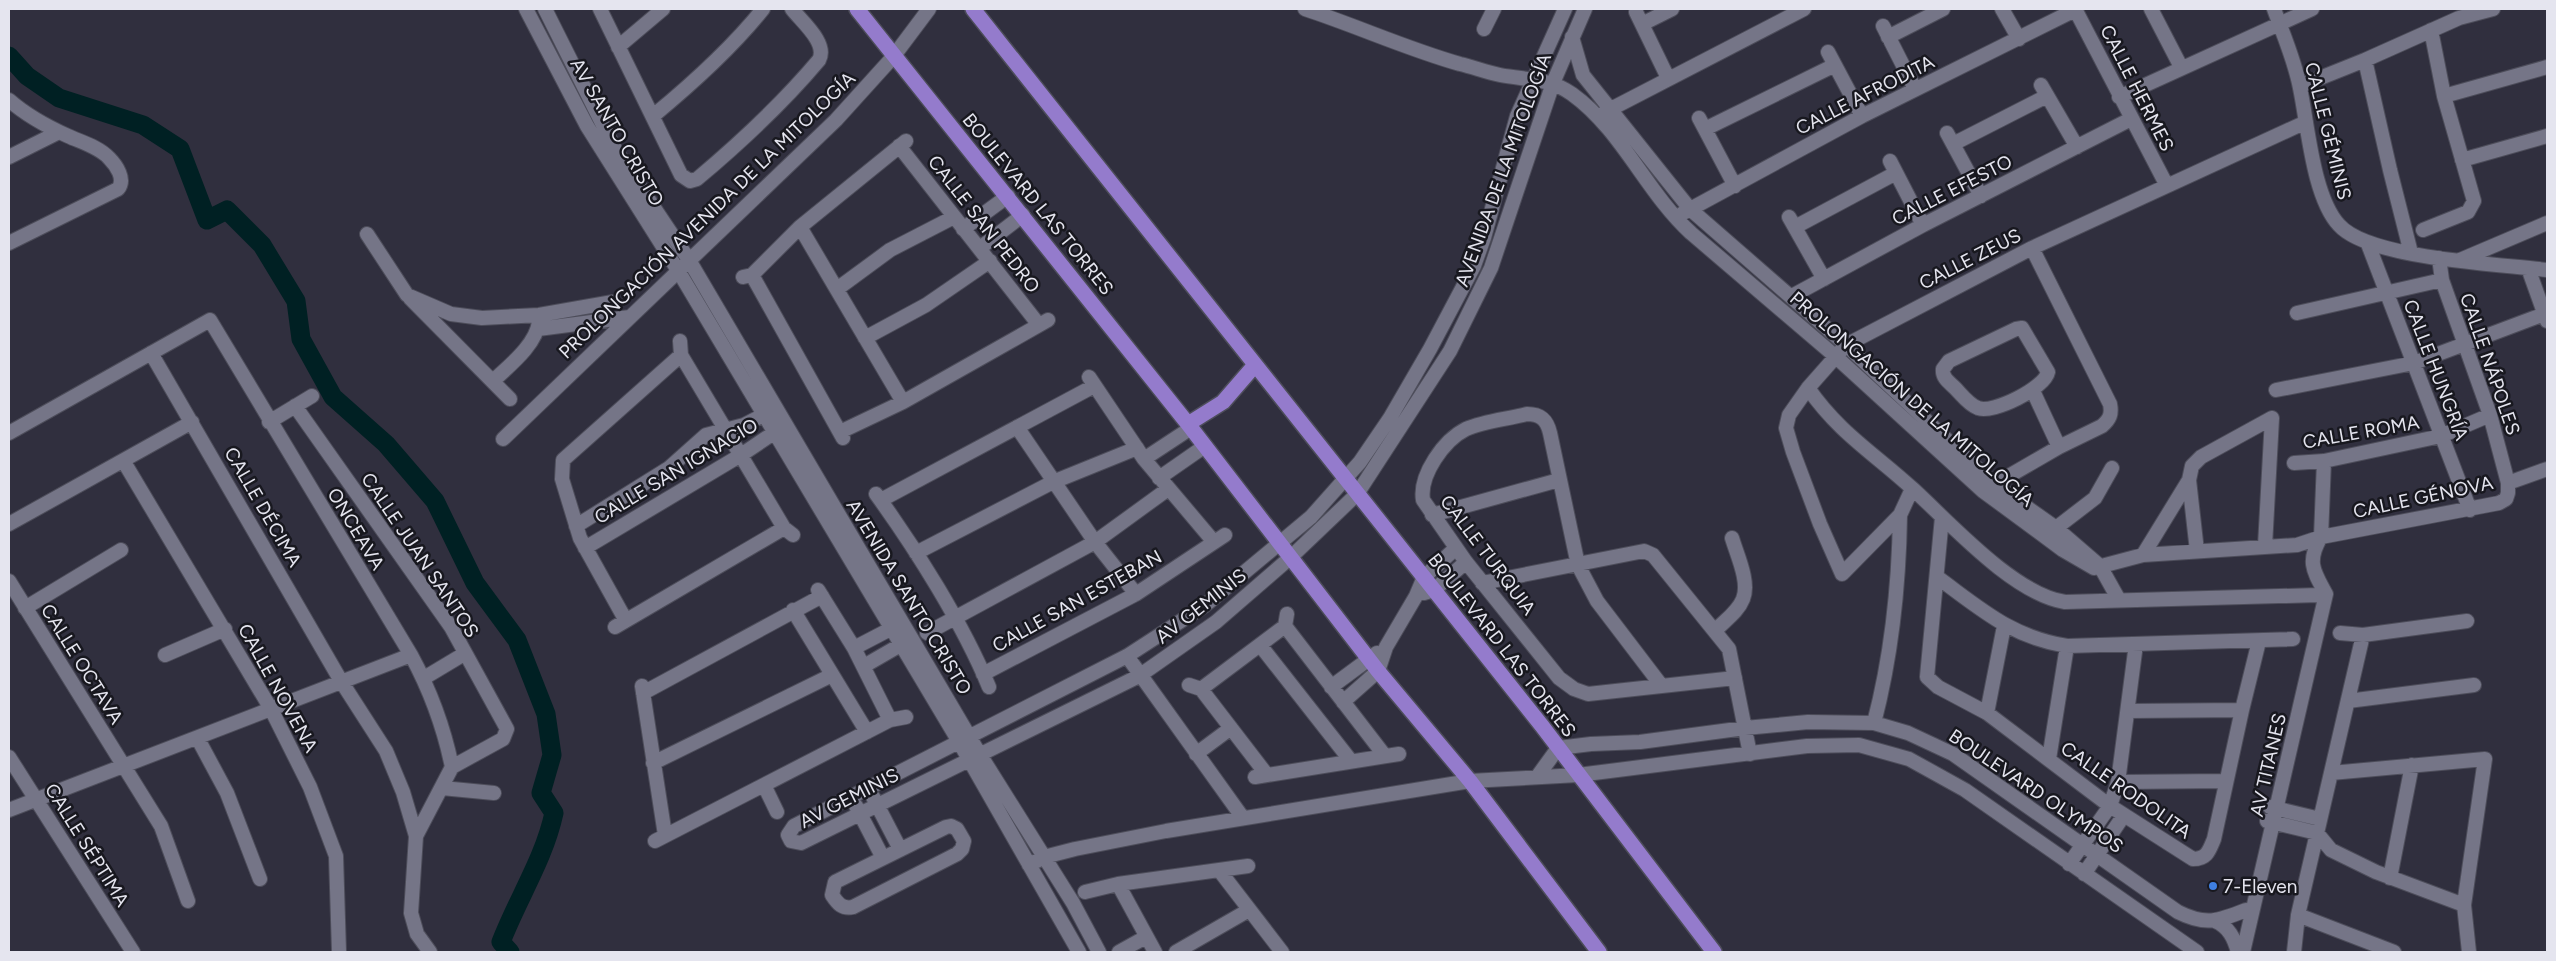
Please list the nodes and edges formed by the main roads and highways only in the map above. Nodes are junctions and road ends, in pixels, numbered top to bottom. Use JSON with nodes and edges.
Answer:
{"nodes":[{"id":1,"x":857,"y":9,"type":"edge"},
{"id":2,"x":973,"y":9,"type":"edge"},
{"id":3,"x":1255,"y":365,"type":"junction"},
{"id":4,"x":1189,"y":426,"type":"junction"},
{"id":5,"x":1599,"y":952,"type":"edge"},
{"id":6,"x":1714,"y":952,"type":"edge"}],
"edges":[{"from":1,"to":4,"type":"main road","name":"BOULEVARD LAS TORRES"},
{"from":2,"to":3,"type":"main road","name":"BOULEVARD LAS TORRES"},
{"from":3,"to":4,"type":"main road"},
{"from":3,"to":6,"type":"main road","name":"BOULEVARD LAS TORRES"},
{"from":4,"to":5,"type":"main road","name":"BOULEVARD LAS TORRES"}]}
